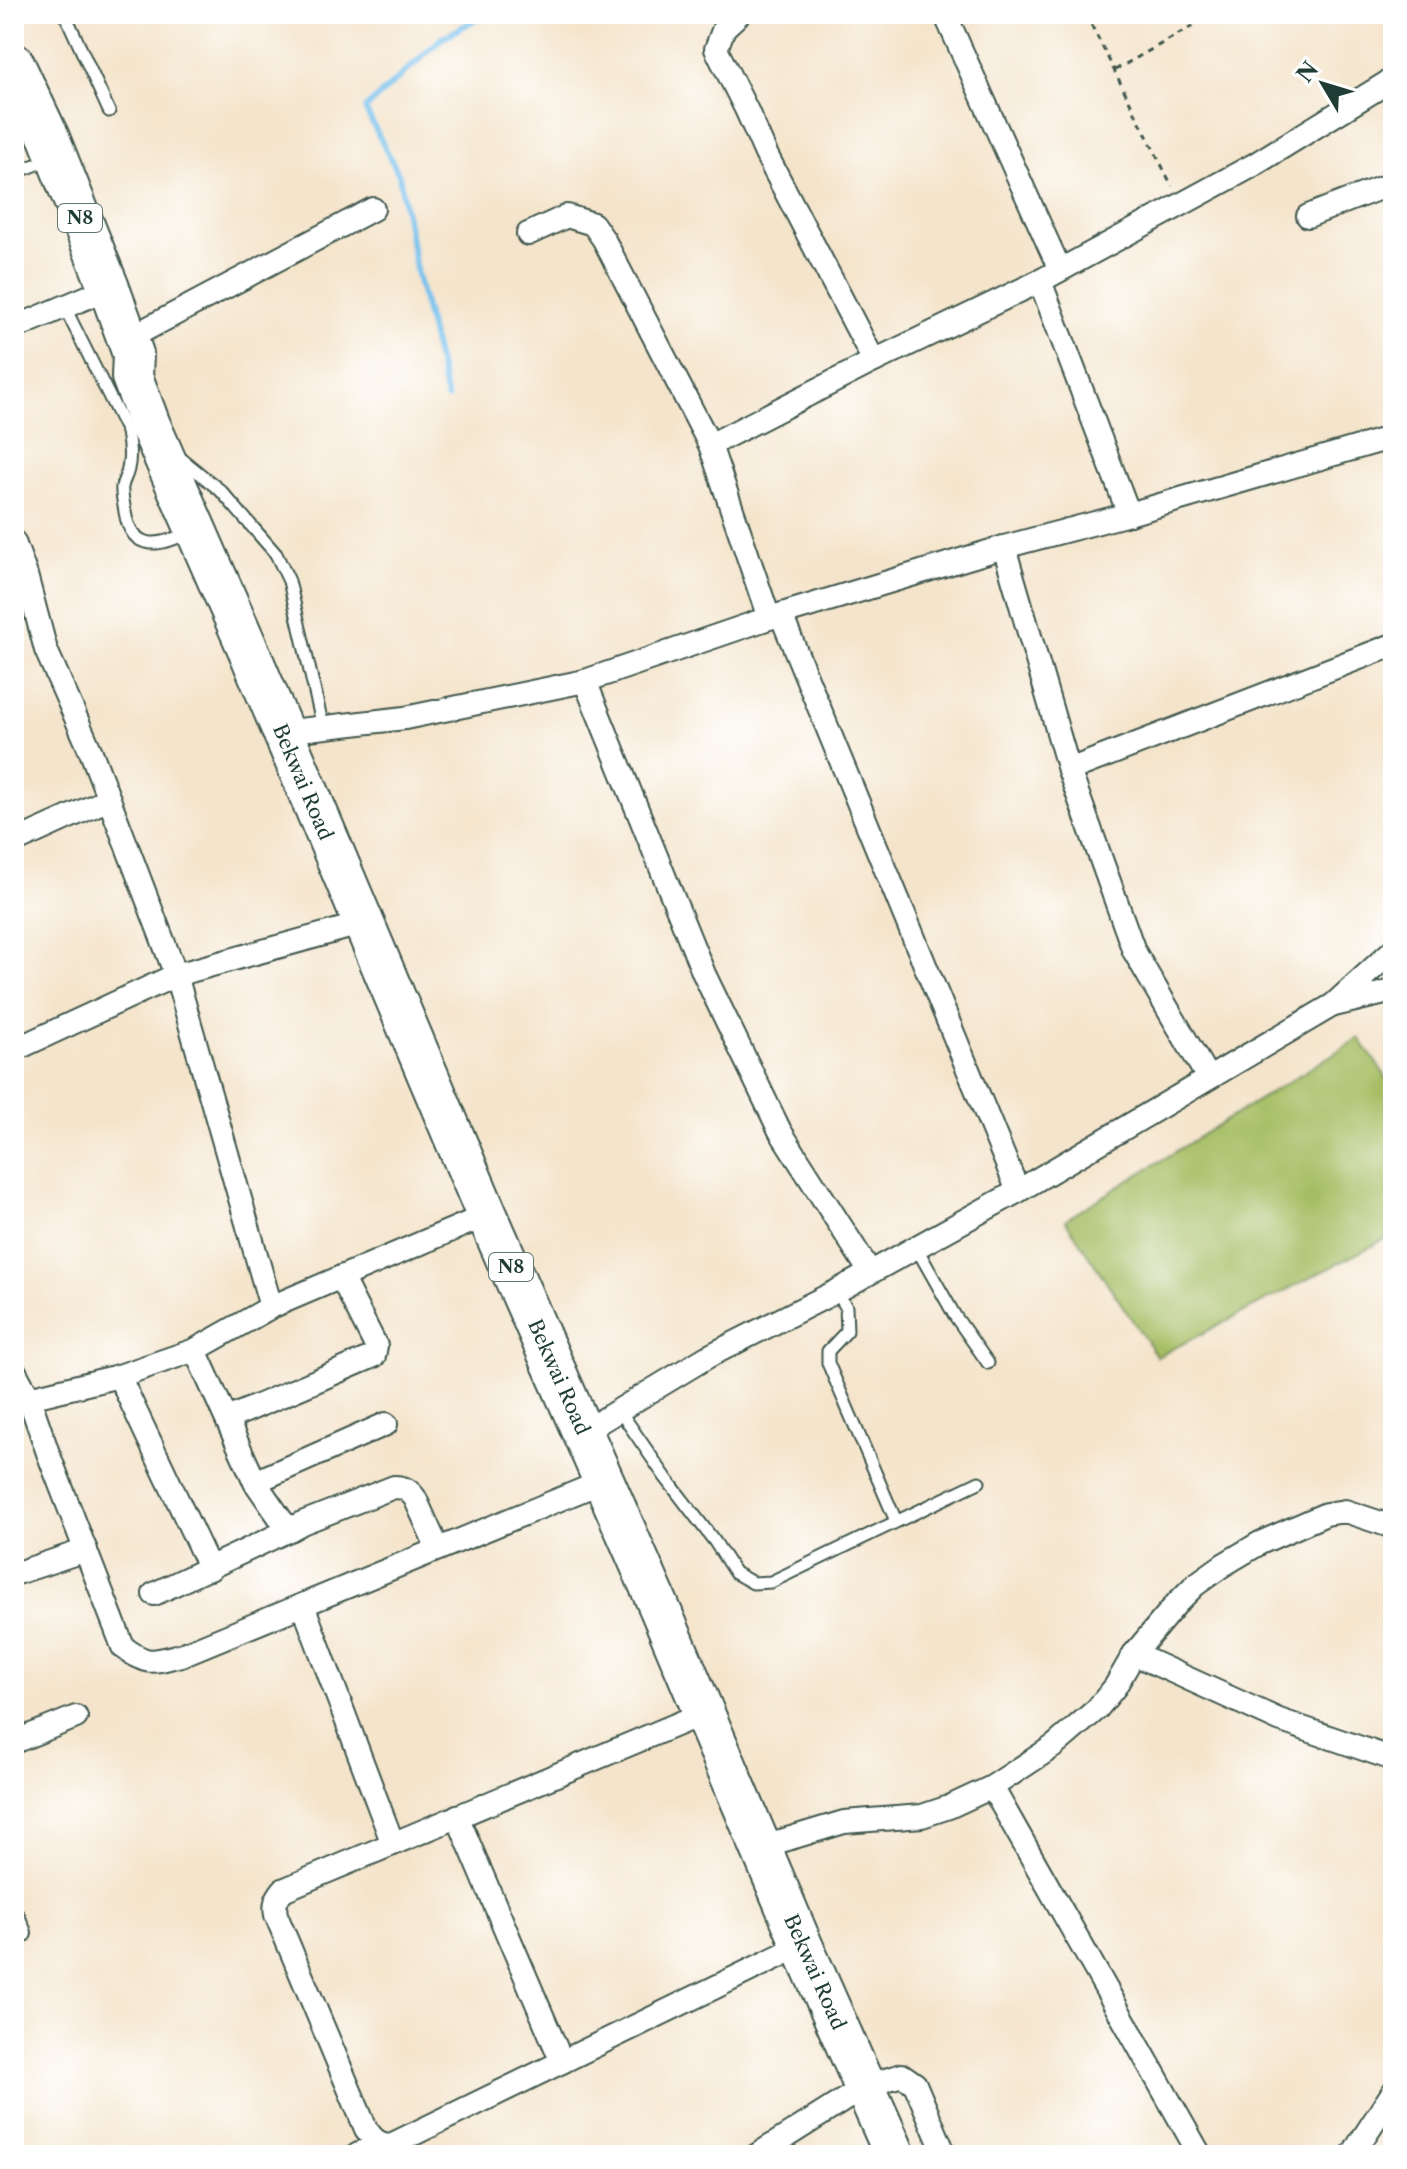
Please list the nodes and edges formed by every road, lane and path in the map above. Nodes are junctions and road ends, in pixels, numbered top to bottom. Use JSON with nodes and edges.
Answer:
{"nodes":[{"id":1,"x":65,"y":14,"type":"edge"},
{"id":2,"x":739,"y":14,"type":"edge"},
{"id":3,"x":945,"y":14,"type":"edge"},
{"id":4,"x":1086,"y":14,"type":"edge"},
{"id":5,"x":1214,"y":14,"type":"edge"},
{"id":6,"x":14,"y":64,"type":"edge"},
{"id":7,"x":1115,"y":70,"type":"junction"},
{"id":8,"x":1393,"y":79,"type":"edge"},
{"id":9,"x":109,"y":111,"type":"dead end"},
{"id":10,"x":14,"y":118,"type":"edge"},
{"id":11,"x":25,"y":169,"type":"edge"},
{"id":12,"x":1393,"y":183,"type":"edge"},
{"id":13,"x":1181,"y":204,"type":"junction"},
{"id":14,"x":373,"y":209,"type":"dead end"},
{"id":15,"x":1308,"y":216,"type":"dead end"},
{"id":16,"x":528,"y":234,"type":"dead end"},
{"id":17,"x":1050,"y":275,"type":"junction"},
{"id":18,"x":88,"y":296,"type":"junction"},
{"id":19,"x":14,"y":328,"type":"edge"},
{"id":20,"x":124,"y":355,"type":"junction"},
{"id":21,"x":874,"y":361,"type":"junction"},
{"id":22,"x":144,"y":432,"type":"junction"},
{"id":23,"x":1393,"y":437,"type":"edge"},
{"id":24,"x":710,"y":445,"type":"junction"},
{"id":25,"x":1129,"y":514,"type":"junction"},
{"id":26,"x":195,"y":529,"type":"junction"},
{"id":27,"x":14,"y":542,"type":"edge"},
{"id":28,"x":1004,"y":547,"type":"junction"},
{"id":29,"x":20,"y":576,"type":"edge"},
{"id":30,"x":775,"y":616,"type":"junction"},
{"id":31,"x":1393,"y":645,"type":"edge"},
{"id":32,"x":585,"y":681,"type":"junction"},
{"id":33,"x":323,"y":727,"type":"junction"},
{"id":34,"x":282,"y":732,"type":"junction"},
{"id":35,"x":1069,"y":770,"type":"junction"},
{"id":36,"x":109,"y":799,"type":"junction"},
{"id":37,"x":14,"y":842,"type":"edge"},
{"id":38,"x":364,"y":923,"type":"junction"},
{"id":39,"x":1393,"y":950,"type":"edge"},
{"id":40,"x":176,"y":975,"type":"junction"},
{"id":41,"x":1393,"y":991,"type":"edge"},
{"id":42,"x":1333,"y":1005,"type":"junction"},
{"id":43,"x":14,"y":1050,"type":"edge"},
{"id":44,"x":1208,"y":1078,"type":"junction"},
{"id":45,"x":1018,"y":1191,"type":"junction"},
{"id":46,"x":487,"y":1215,"type":"junction"},
{"id":47,"x":916,"y":1247,"type":"junction"},
{"id":48,"x":870,"y":1272,"type":"junction"},
{"id":49,"x":341,"y":1277,"type":"junction"},
{"id":50,"x":837,"y":1291,"type":"junction"},
{"id":51,"x":271,"y":1307,"type":"junction"},
{"id":52,"x":195,"y":1350,"type":"junction"},
{"id":53,"x":988,"y":1363,"type":"dead end"},
{"id":54,"x":14,"y":1370,"type":"edge"},
{"id":55,"x":119,"y":1376,"type":"junction"},
{"id":56,"x":21,"y":1400,"type":"edge"},
{"id":57,"x":619,"y":1410,"type":"junction"},
{"id":58,"x":227,"y":1419,"type":"junction"},
{"id":59,"x":386,"y":1424,"type":"dead end"},
{"id":60,"x":583,"y":1432,"type":"junction"},
{"id":61,"x":604,"y":1481,"type":"junction"},
{"id":62,"x":255,"y":1482,"type":"junction"},
{"id":63,"x":979,"y":1482,"type":"dead end"},
{"id":64,"x":896,"y":1521,"type":"junction"},
{"id":65,"x":1393,"y":1527,"type":"edge"},
{"id":66,"x":291,"y":1529,"type":"junction"},
{"id":67,"x":438,"y":1549,"type":"junction"},
{"id":68,"x":86,"y":1550,"type":"junction"},
{"id":69,"x":210,"y":1569,"type":"junction"},
{"id":70,"x":14,"y":1574,"type":"edge"},
{"id":71,"x":154,"y":1594,"type":"dead end"},
{"id":72,"x":303,"y":1605,"type":"junction"},
{"id":73,"x":1134,"y":1654,"type":"junction"},
{"id":74,"x":704,"y":1713,"type":"junction"},
{"id":75,"x":76,"y":1717,"type":"dead end"},
{"id":76,"x":14,"y":1742,"type":"edge"},
{"id":77,"x":1393,"y":1759,"type":"edge"},
{"id":78,"x":992,"y":1787,"type":"junction"},
{"id":79,"x":457,"y":1816,"type":"junction"},
{"id":80,"x":393,"y":1844,"type":"junction"},
{"id":81,"x":761,"y":1847,"type":"junction"},
{"id":82,"x":802,"y":1945,"type":"junction"},
{"id":83,"x":562,"y":2062,"type":"junction"},
{"id":84,"x":866,"y":2086,"type":"junction"},
{"id":85,"x":1393,"y":2092,"type":"edge"},
{"id":86,"x":380,"y":2143,"type":"junction"},
{"id":87,"x":357,"y":2155,"type":"edge"},
{"id":88,"x":757,"y":2155,"type":"edge"},
{"id":89,"x":895,"y":2155,"type":"edge"},
{"id":90,"x":945,"y":2155,"type":"edge"},
{"id":91,"x":1200,"y":2155,"type":"edge"},
{"id":92,"x":1352,"y":2155,"type":"edge"}],
"edges":[{"from":1,"to":9,"type":"lane"},
{"from":2,"to":21,"type":"street"},
{"from":3,"to":17,"type":"street"},
{"from":4,"to":7,"type":"path"},
{"from":5,"to":7,"type":"path"},
{"from":6,"to":18,"type":"highway","name":"Bekwai Road","number":"N8"},
{"from":7,"to":13,"type":"path"},
{"from":8,"to":13,"type":"street"},
{"from":10,"to":11,"type":"highway","name":"Bekwai Road","number":"N8"},
{"from":11,"to":18,"type":"highway","name":"Bekwai Road","number":"N8"},
{"from":12,"to":15,"type":"street"},
{"from":13,"to":17,"type":"street"},
{"from":14,"to":20,"type":"street"},
{"from":16,"to":24,"type":"street"},
{"from":17,"to":21,"type":"street"},
{"from":17,"to":25,"type":"street"},
{"from":18,"to":19,"type":"street"},
{"from":18,"to":20,"type":"highway","name":"Bekwai Road","number":"N8"},
{"from":18,"to":22,"type":"lane"},
{"from":20,"to":22,"type":"highway","name":"Bekwai Road","number":"N8"},
{"from":21,"to":24,"type":"street"},
{"from":22,"to":26,"type":"highway","name":"Bekwai Road","number":"N8"},
{"from":22,"to":26,"type":"lane"},
{"from":22,"to":33,"type":"lane"},
{"from":23,"to":25,"type":"street"},
{"from":24,"to":30,"type":"street"},
{"from":25,"to":28,"type":"street"},
{"from":26,"to":34,"type":"highway","name":"Bekwai Road","number":"N8"},
{"from":27,"to":29,"type":"street"},
{"from":28,"to":30,"type":"street"},
{"from":28,"to":35,"type":"street"},
{"from":29,"to":36,"type":"street"},
{"from":30,"to":32,"type":"street"},
{"from":30,"to":45,"type":"street"},
{"from":31,"to":35,"type":"street"},
{"from":32,"to":33,"type":"street"},
{"from":32,"to":48,"type":"street"},
{"from":33,"to":34,"type":"street"},
{"from":34,"to":38,"type":"highway","name":"Bekwai Road","number":"N8"},
{"from":35,"to":44,"type":"street"},
{"from":36,"to":37,"type":"street"},
{"from":36,"to":40,"type":"street"},
{"from":38,"to":40,"type":"street"},
{"from":38,"to":46,"type":"highway","name":"Bekwai Road","number":"N8"},
{"from":39,"to":42,"type":"street"},
{"from":40,"to":43,"type":"street"},
{"from":40,"to":51,"type":"street"},
{"from":41,"to":42,"type":"street"},
{"from":42,"to":44,"type":"street"},
{"from":44,"to":45,"type":"street"},
{"from":45,"to":47,"type":"street"},
{"from":46,"to":49,"type":"street"},
{"from":46,"to":60,"type":"highway","name":"Bekwai Road","number":"N8"},
{"from":47,"to":48,"type":"street"},
{"from":47,"to":53,"type":"lane"},
{"from":48,"to":50,"type":"street"},
{"from":49,"to":51,"type":"street"},
{"from":49,"to":58,"type":"street"},
{"from":50,"to":57,"type":"street"},
{"from":50,"to":64,"type":"lane"},
{"from":51,"to":52,"type":"street"},
{"from":52,"to":55,"type":"street"},
{"from":52,"to":58,"type":"street"},
{"from":54,"to":56,"type":"street"},
{"from":55,"to":56,"type":"street"},
{"from":55,"to":69,"type":"street"},
{"from":56,"to":68,"type":"street"},
{"from":57,"to":60,"type":"street"},
{"from":57,"to":64,"type":"lane"},
{"from":58,"to":62,"type":"street"},
{"from":59,"to":62,"type":"street"},
{"from":60,"to":61,"type":"highway","name":"Bekwai Road","number":"N8"},
{"from":61,"to":67,"type":"street"},
{"from":61,"to":74,"type":"highway","name":"Bekwai Road","number":"N8"},
{"from":62,"to":66,"type":"street"},
{"from":63,"to":64,"type":"lane"},
{"from":65,"to":73,"type":"street"},
{"from":66,"to":67,"type":"street"},
{"from":66,"to":69,"type":"street"},
{"from":67,"to":72,"type":"street"},
{"from":68,"to":70,"type":"street"},
{"from":68,"to":72,"type":"street"},
{"from":69,"to":71,"type":"street"},
{"from":72,"to":80,"type":"street"},
{"from":73,"to":77,"type":"street"},
{"from":73,"to":78,"type":"street"},
{"from":74,"to":79,"type":"street"},
{"from":74,"to":81,"type":"highway","name":"Bekwai Road","number":"N8"},
{"from":75,"to":76,"type":"street"},
{"from":78,"to":81,"type":"street"},
{"from":78,"to":91,"type":"street"},
{"from":79,"to":80,"type":"street"},
{"from":79,"to":83,"type":"street"},
{"from":80,"to":86,"type":"street"},
{"from":81,"to":82,"type":"highway","name":"Bekwai Road","number":"N8"},
{"from":82,"to":83,"type":"street"},
{"from":82,"to":84,"type":"highway","name":"Bekwai Road","number":"N8"},
{"from":83,"to":86,"type":"street"},
{"from":84,"to":88,"type":"street"},
{"from":84,"to":89,"type":"highway","name":"Bekwai Road","number":"N8"},
{"from":84,"to":90,"type":"street"},
{"from":85,"to":92,"type":"street"},
{"from":86,"to":87,"type":"street"}]}
